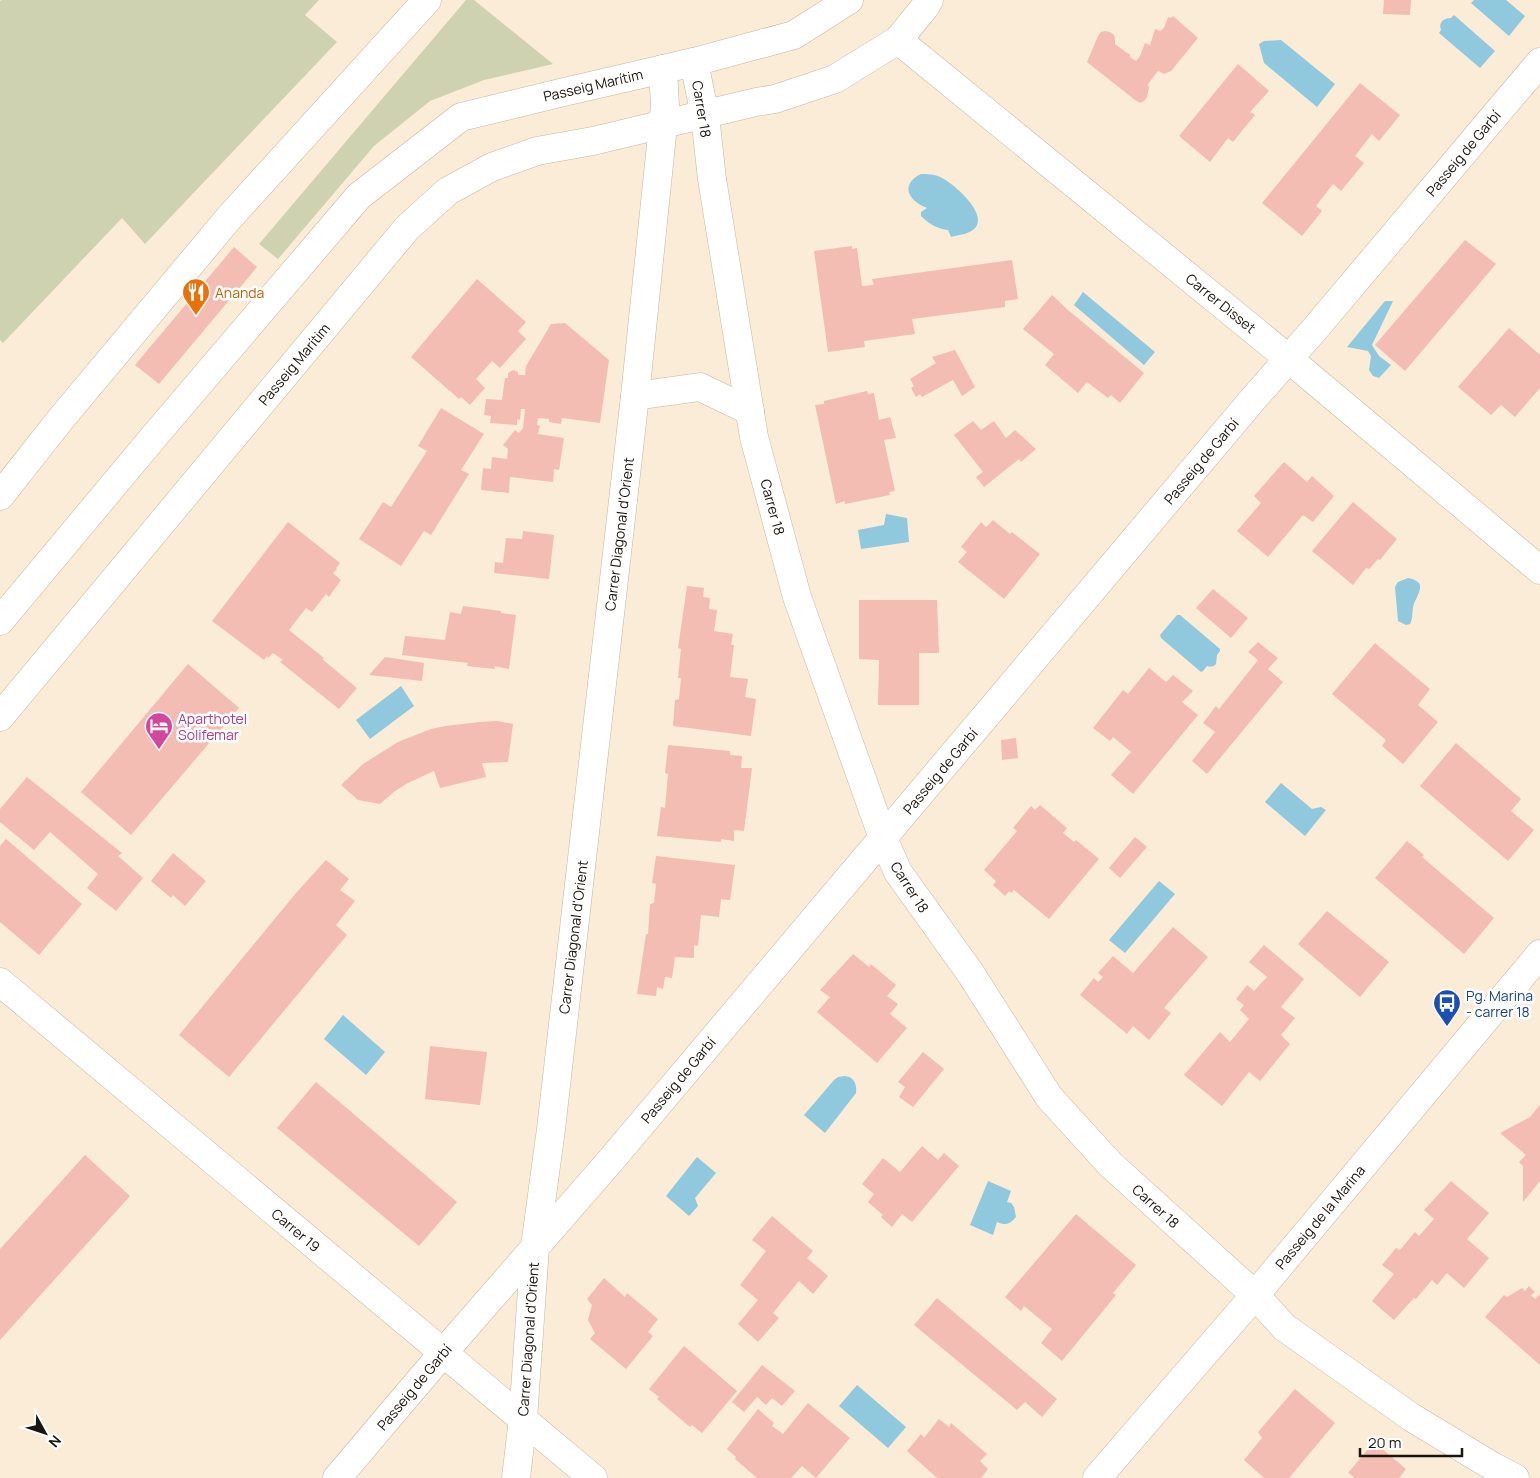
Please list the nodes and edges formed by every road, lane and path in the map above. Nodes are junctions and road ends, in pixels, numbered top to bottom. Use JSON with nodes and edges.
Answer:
{"nodes":[{"id":1,"x":427,"y":0,"type":"edge"},
{"id":2,"x":850,"y":0,"type":"edge"},
{"id":3,"x":929,"y":0,"type":"edge"},
{"id":4,"x":898,"y":40,"type":"junction"},
{"id":5,"x":694,"y":62,"type":"junction"},
{"id":6,"x":1540,"y":62,"type":"edge"},
{"id":7,"x":663,"y":69,"type":"junction"},
{"id":8,"x":705,"y":116,"type":"junction"},
{"id":9,"x":663,"y":125,"type":"junction"},
{"id":10,"x":1289,"y":359,"type":"junction"},
{"id":11,"x":636,"y":396,"type":"junction"},
{"id":12,"x":750,"y":411,"type":"junction"},
{"id":13,"x":0,"y":496,"type":"edge"},
{"id":14,"x":1540,"y":570,"type":"edge"},
{"id":15,"x":0,"y":621,"type":"edge"},
{"id":16,"x":0,"y":717,"type":"edge"},
{"id":17,"x":883,"y":838,"type":"junction"},
{"id":18,"x":1540,"y":954,"type":"edge"},
{"id":19,"x":0,"y":982,"type":"edge"},
{"id":20,"x":535,"y":1247,"type":"junction"},
{"id":21,"x":1255,"y":1295,"type":"junction"},
{"id":22,"x":443,"y":1353,"type":"junction"},
{"id":23,"x":523,"y":1419,"type":"junction"},
{"id":24,"x":337,"y":1478,"type":"edge"},
{"id":25,"x":516,"y":1478,"type":"edge"},
{"id":26,"x":593,"y":1478,"type":"edge"},
{"id":27,"x":1097,"y":1478,"type":"edge"},
{"id":28,"x":1515,"y":1478,"type":"edge"}],
"edges":[{"from":1,"to":13,"type":"street"},
{"from":2,"to":5,"type":"street","name":"Passeig Marítim"},
{"from":3,"to":4,"type":"street","name":"Passeig Marítim"},
{"from":4,"to":8,"type":"street","name":"Passeig Marítim"},
{"from":4,"to":10,"type":"street","name":"Carrer Disset"},
{"from":5,"to":7,"type":"street","name":"Passeig Marítim"},
{"from":5,"to":8,"type":"street","name":"Carrer 18"},
{"from":6,"to":10,"type":"street","name":"Passeig de Garbí"},
{"from":7,"to":9,"type":"street","name":"Passeig Marítim"},
{"from":7,"to":15,"type":"street","name":"Passeig Marítim"},
{"from":8,"to":9,"type":"street","name":"Passeig Marítim"},
{"from":8,"to":12,"type":"street","name":"Carrer 18"},
{"from":9,"to":11,"type":"street","name":"Carrer Diagonal d'Orient"},
{"from":9,"to":16,"type":"street","name":"Passeig Marítim"},
{"from":10,"to":14,"type":"street","name":"Carrer Disset"},
{"from":10,"to":17,"type":"street","name":"Passeig de Garbí"},
{"from":11,"to":12,"type":"street"},
{"from":11,"to":20,"type":"street","name":"Carrer Diagonal d'Orient"},
{"from":12,"to":17,"type":"street","name":"Carrer 18"},
{"from":17,"to":20,"type":"street","name":"Passeig de Garbí"},
{"from":17,"to":21,"type":"street","name":"Carrer 18"},
{"from":18,"to":21,"type":"street","name":"Passeig de la Marina"},
{"from":19,"to":22,"type":"street","name":"Carrer 19"},
{"from":20,"to":22,"type":"street","name":"Passeig de Garbí"},
{"from":20,"to":23,"type":"street","name":"Carrer Diagonal d'Orient"},
{"from":21,"to":27,"type":"street","name":"Passeig de la Marina"},
{"from":21,"to":28,"type":"street","name":"Carrer 18"},
{"from":22,"to":23,"type":"street","name":"Carrer 19"},
{"from":22,"to":24,"type":"street","name":"Passeig de Garbí"},
{"from":23,"to":25,"type":"street","name":"Carrer Diagonal d'Orient"},
{"from":23,"to":26,"type":"street","name":"Carrer 19"}]}
